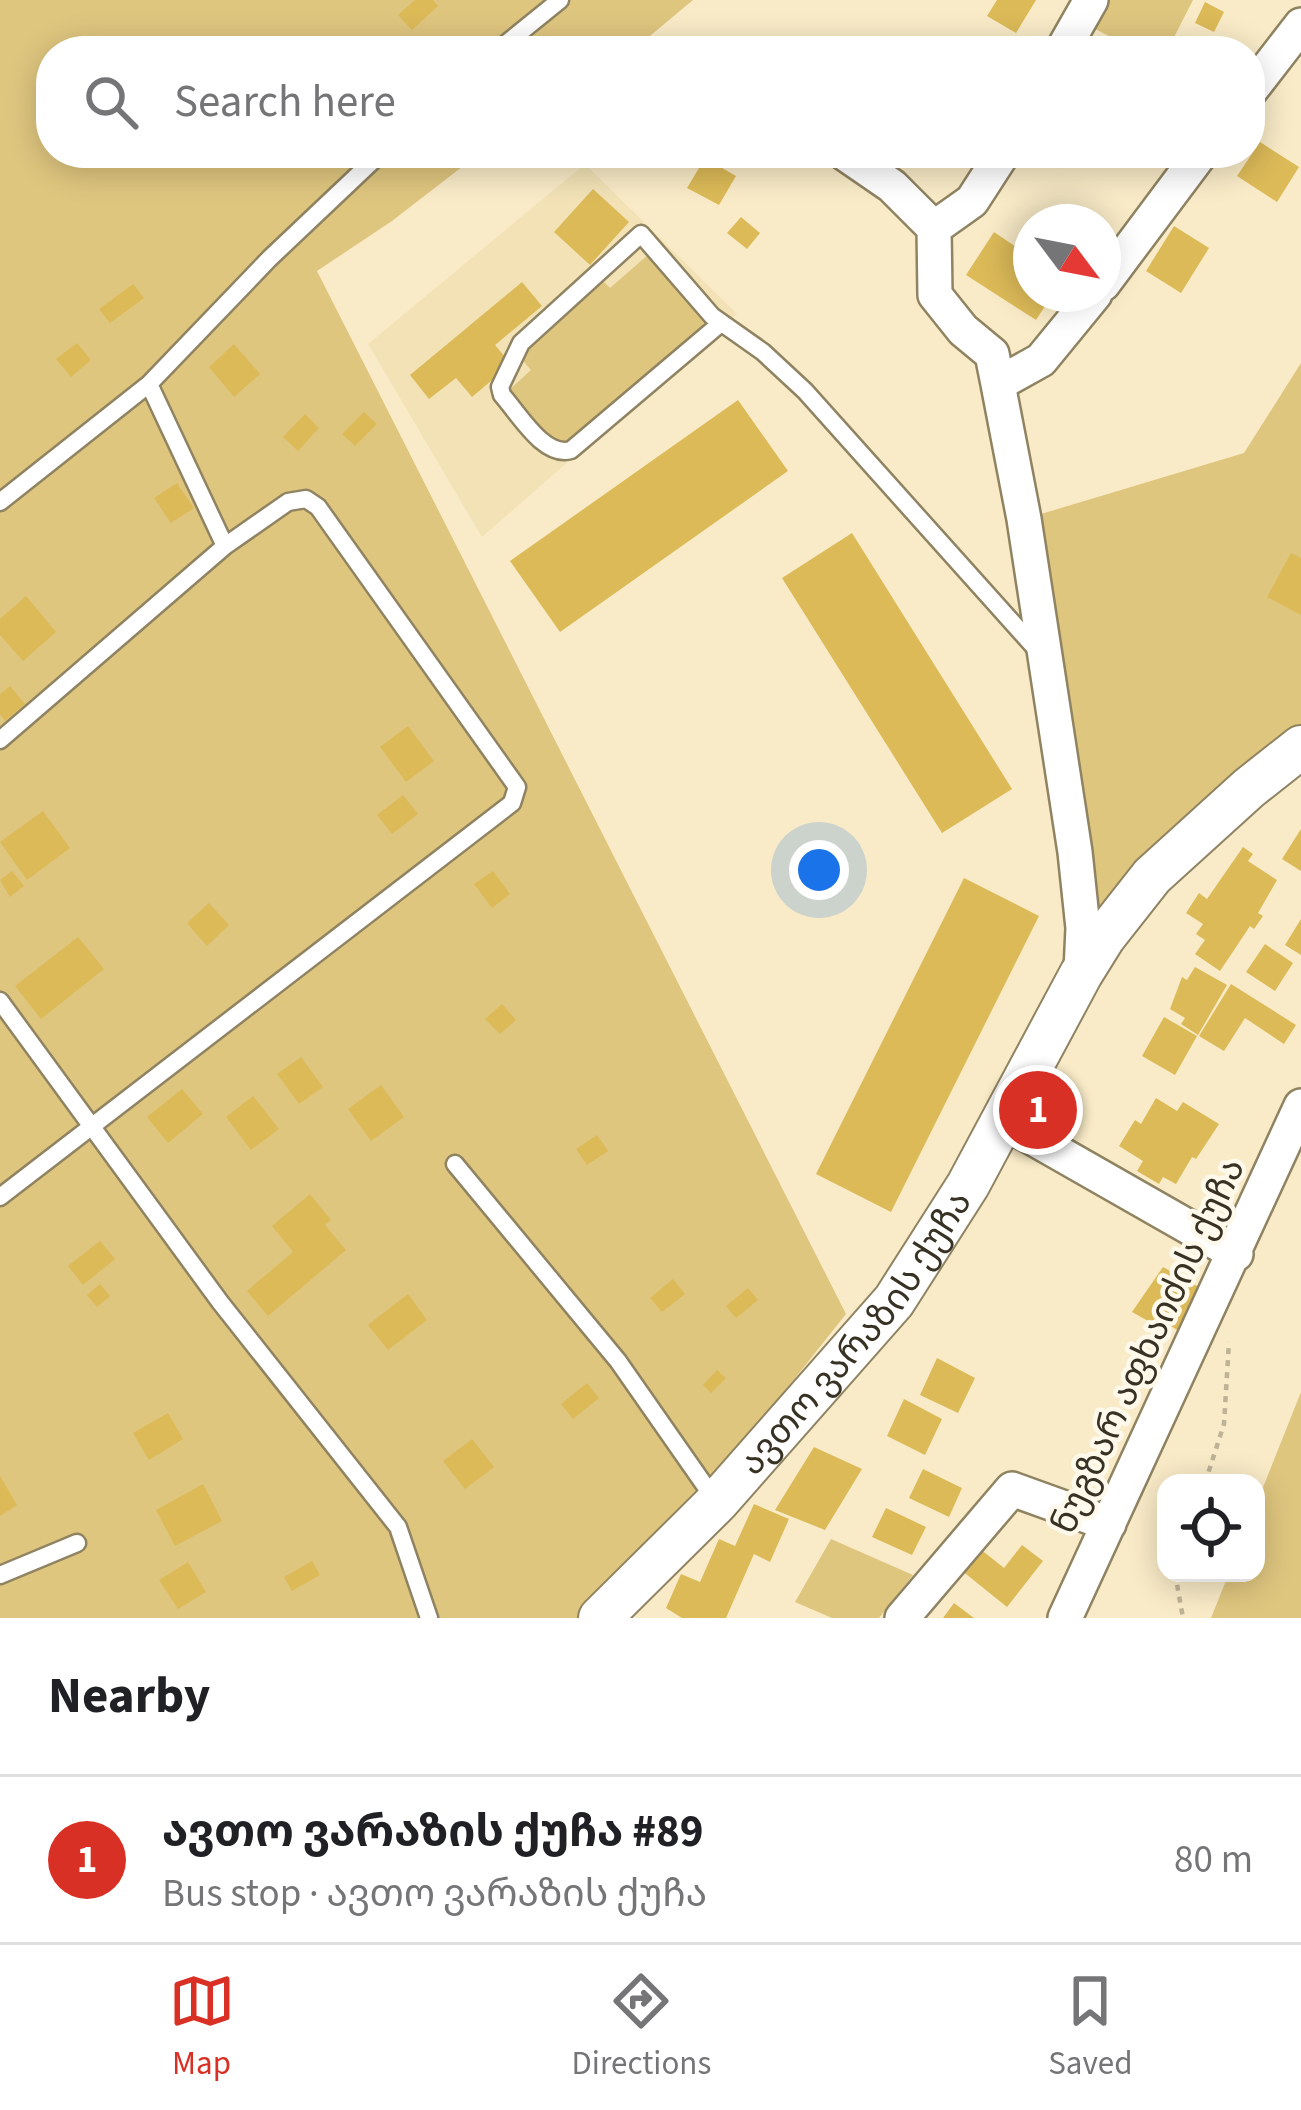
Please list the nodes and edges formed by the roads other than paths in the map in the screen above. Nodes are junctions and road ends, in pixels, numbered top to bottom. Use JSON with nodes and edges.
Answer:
{"nodes":[{"id":1,"x":560,"y":0,"type":"edge"},
{"id":2,"x":1091,"y":0,"type":"edge"},
{"id":3,"x":1301,"y":25,"type":"edge"},
{"id":4,"x":516,"y":36,"type":"edge"},
{"id":5,"x":1071,"y":36,"type":"edge"},
{"id":6,"x":1265,"y":72,"type":"edge"},
{"id":7,"x":365,"y":168,"type":"edge"},
{"id":8,"x":866,"y":168,"type":"edge"},
{"id":9,"x":993,"y":168,"type":"edge"},
{"id":10,"x":1190,"y":168,"type":"edge"},
{"id":11,"x":934,"y":228,"type":"junction"},
{"id":12,"x":1121,"y":260,"type":"edge"},
{"id":13,"x":1080,"y":312,"type":"edge"},
{"id":14,"x":721,"y":323,"type":"junction"},
{"id":15,"x":149,"y":384,"type":"junction"},
{"id":16,"x":998,"y":384,"type":"junction"},
{"id":17,"x":0,"y":502,"type":"edge"},
{"id":18,"x":225,"y":546,"type":"junction"},
{"id":19,"x":1046,"y":659,"type":"junction"},
{"id":20,"x":0,"y":740,"type":"edge"},
{"id":21,"x":1301,"y":747,"type":"edge"},
{"id":22,"x":1081,"y":974,"type":"junction"},
{"id":23,"x":0,"y":1001,"type":"edge"},
{"id":24,"x":1301,"y":1106,"type":"edge"},
{"id":25,"x":1003,"y":1120,"type":"junction"},
{"id":26,"x":90,"y":1128,"type":"junction"},
{"id":27,"x":455,"y":1164,"type":"dead end"},
{"id":28,"x":0,"y":1198,"type":"edge"},
{"id":29,"x":1236,"y":1253,"type":"junction"},
{"id":30,"x":717,"y":1502,"type":"junction"},
{"id":31,"x":1108,"y":1525,"type":"junction"},
{"id":32,"x":77,"y":1543,"type":"dead end"},
{"id":33,"x":0,"y":1575,"type":"edge"},
{"id":34,"x":429,"y":1618,"type":"edge"},
{"id":35,"x":600,"y":1618,"type":"edge"},
{"id":36,"x":902,"y":1618,"type":"edge"},
{"id":37,"x":1065,"y":1618,"type":"edge"}],
"edges":[{"from":1,"to":4,"type":"lane"},
{"from":2,"to":5,"type":"street"},
{"from":3,"to":6,"type":"street"},
{"from":7,"to":15,"type":"lane"},
{"from":8,"to":11,"type":"street"},
{"from":9,"to":11,"type":"street"},
{"from":10,"to":12,"type":"street"},
{"from":11,"to":16,"type":"street"},
{"from":13,"to":16,"type":"street"},
{"from":14,"to":14,"type":"lane"},
{"from":14,"to":19,"type":"lane"},
{"from":15,"to":17,"type":"lane"},
{"from":15,"to":18,"type":"lane"},
{"from":16,"to":19,"type":"street"},
{"from":18,"to":20,"type":"lane"},
{"from":18,"to":26,"type":"lane"},
{"from":19,"to":22,"type":"street"},
{"from":21,"to":22,"type":"street","name":"ავთო ვარაზის ქუჩა"},
{"from":22,"to":25,"type":"street","name":"ავთო ვარაზის ქუჩა"},
{"from":23,"to":26,"type":"lane"},
{"from":24,"to":29,"type":"street","name":"ნუგზარ აფხაიძის ქუჩა"},
{"from":25,"to":29,"type":"street"},
{"from":25,"to":30,"type":"street","name":"ავთო ვარაზის ქუჩა"},
{"from":26,"to":28,"type":"lane"},
{"from":26,"to":34,"type":"lane"},
{"from":27,"to":30,"type":"lane"},
{"from":29,"to":31,"type":"street","name":"ნუგზარ აფხაიძის ქუჩა"},
{"from":30,"to":35,"type":"street","name":"ავთო ვარაზის ქუჩა"},
{"from":31,"to":36,"type":"street"},
{"from":31,"to":37,"type":"street","name":"ნუგზარ აფხაიძის ქუჩა"},
{"from":32,"to":33,"type":"lane"}]}
